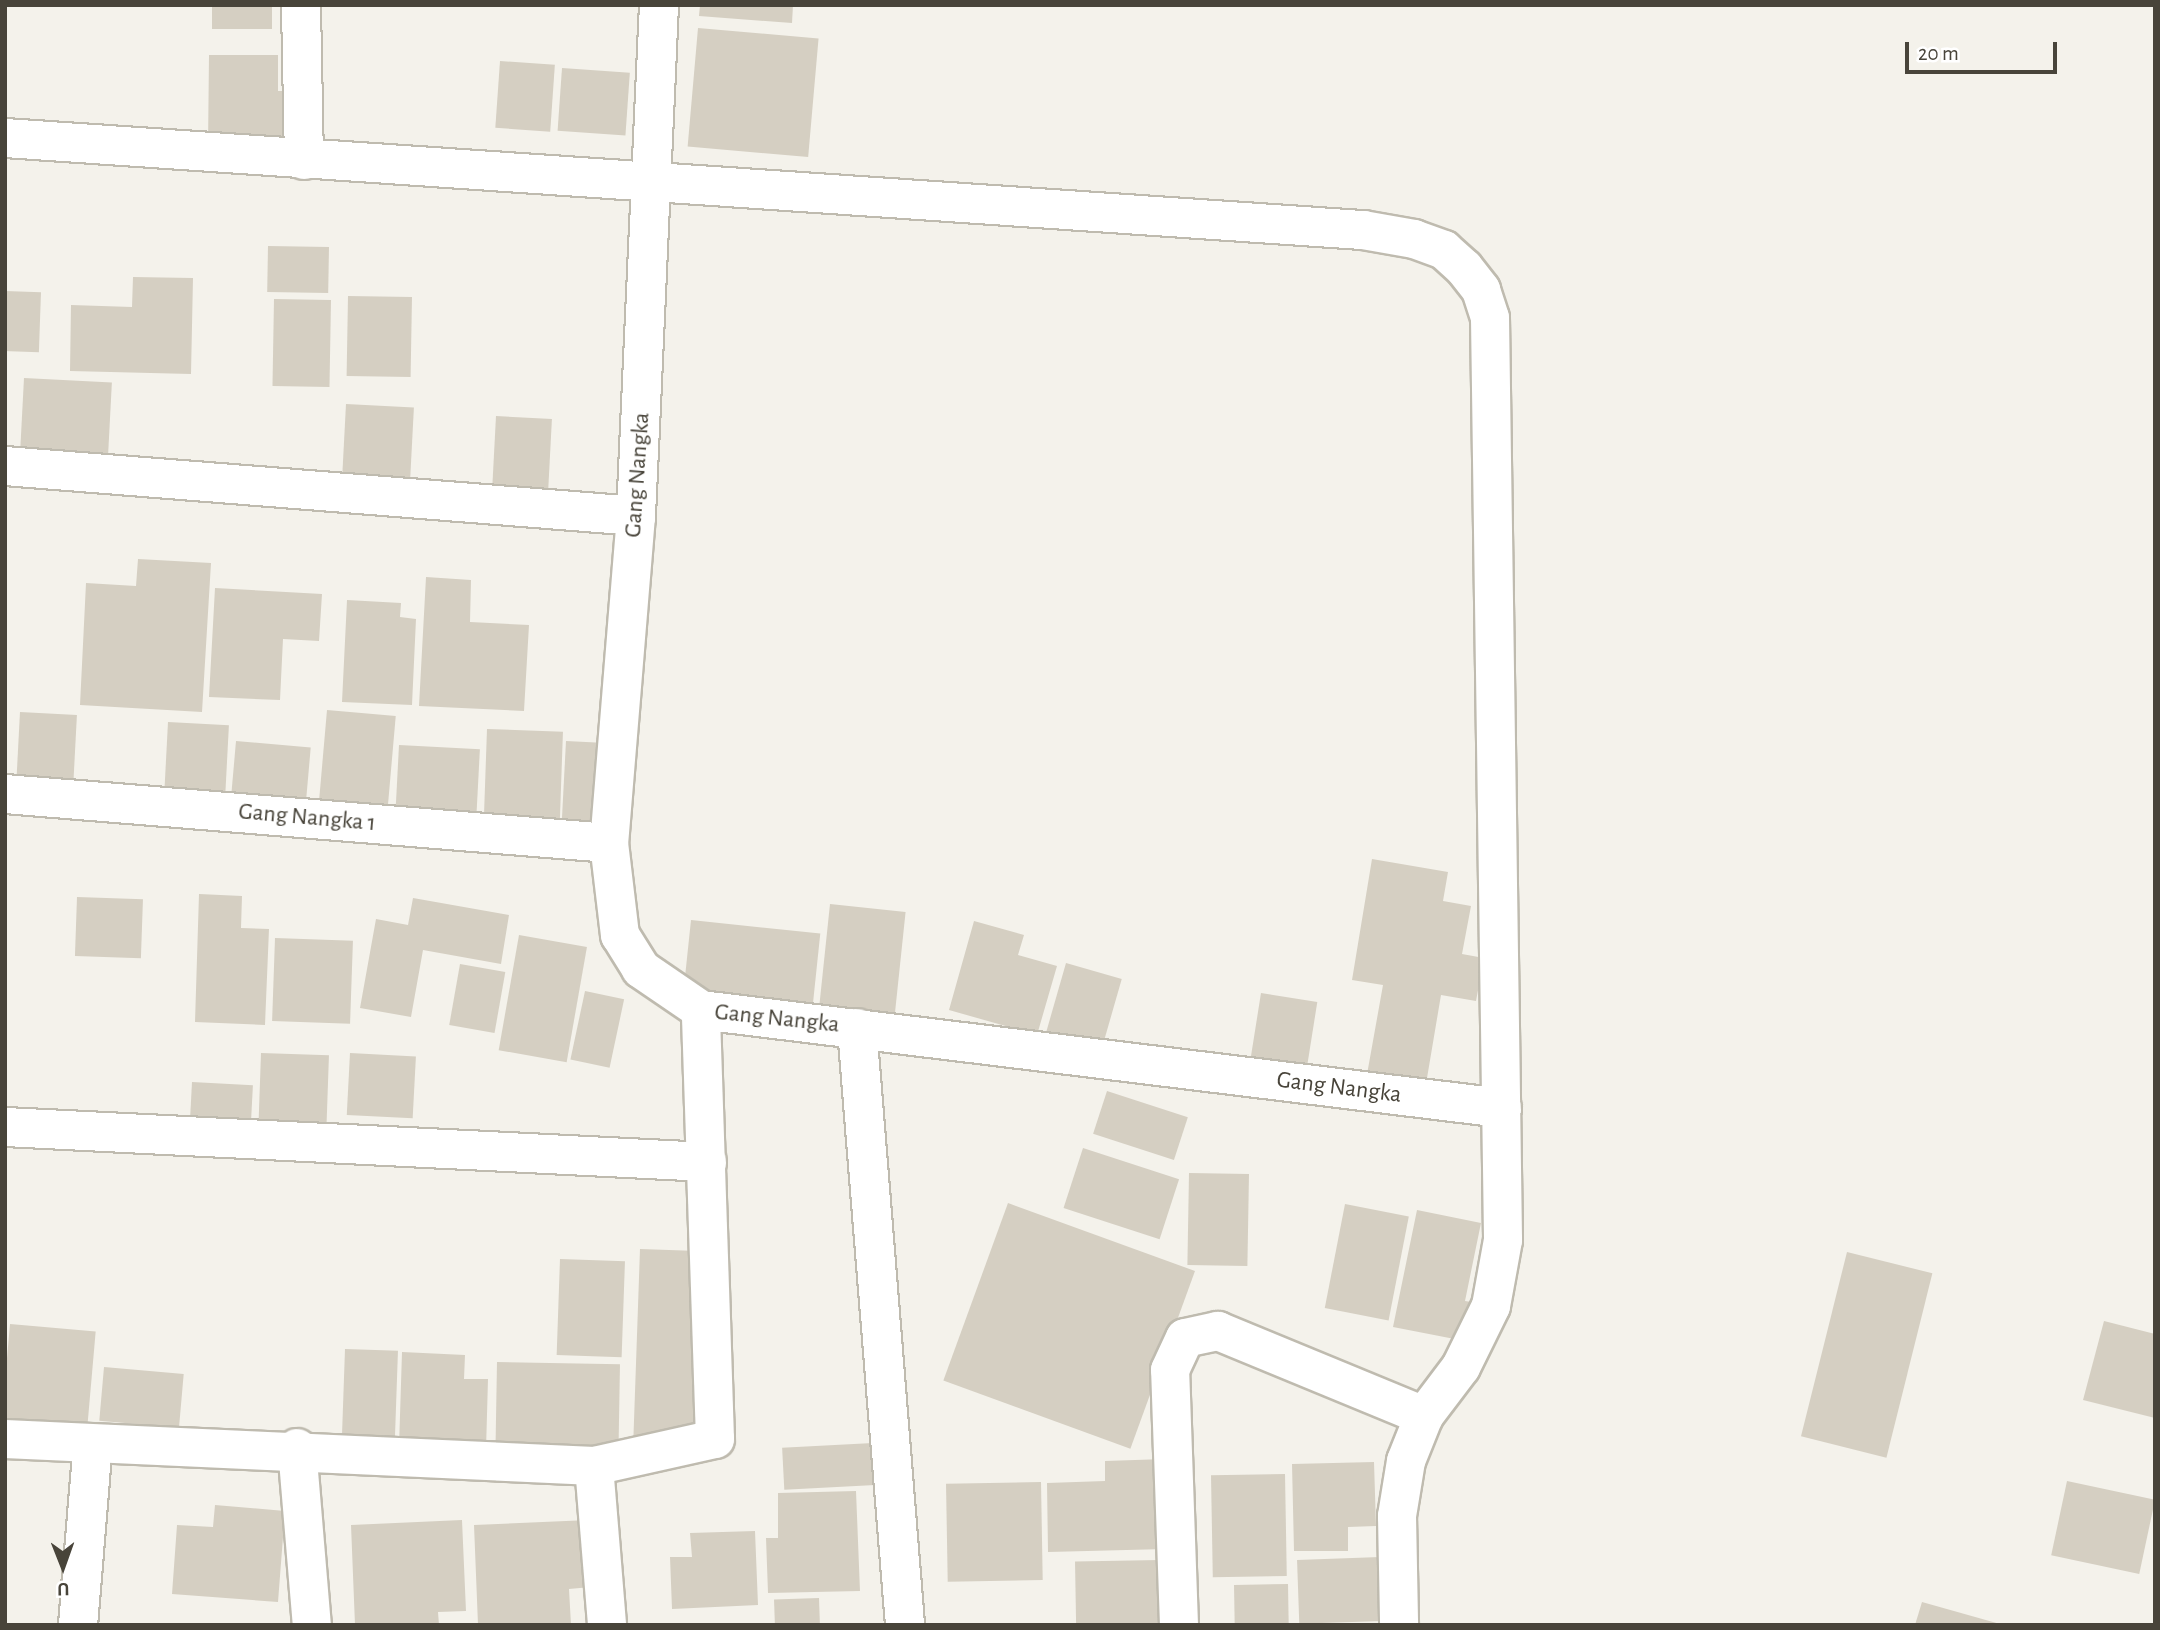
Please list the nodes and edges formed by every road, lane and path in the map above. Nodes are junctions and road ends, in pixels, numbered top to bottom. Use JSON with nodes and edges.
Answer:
{"nodes":[{"id":1,"x":301,"y":5,"type":"edge"},
{"id":2,"x":659,"y":5,"type":"edge"},
{"id":3,"x":5,"y":138,"type":"edge"},
{"id":4,"x":304,"y":160,"type":"junction"},
{"id":5,"x":654,"y":186,"type":"junction"},
{"id":6,"x":5,"y":466,"type":"edge"},
{"id":7,"x":636,"y":516,"type":"junction"},
{"id":8,"x":5,"y":794,"type":"edge"},
{"id":9,"x":609,"y":843,"type":"junction"},
{"id":10,"x":701,"y":1010,"type":"junction"},
{"id":11,"x":858,"y":1028,"type":"junction"},
{"id":12,"x":1502,"y":1108,"type":"junction"},
{"id":13,"x":5,"y":1128,"type":"edge"},
{"id":14,"x":707,"y":1162,"type":"junction"},
{"id":15,"x":1424,"y":1416,"type":"junction"},
{"id":16,"x":5,"y":1439,"type":"edge"},
{"id":17,"x":93,"y":1444,"type":"junction"},
{"id":18,"x":297,"y":1448,"type":"junction"},
{"id":19,"x":594,"y":1466,"type":"junction"},
{"id":20,"x":78,"y":1625,"type":"edge"},
{"id":21,"x":312,"y":1625,"type":"edge"},
{"id":22,"x":607,"y":1625,"type":"edge"},
{"id":23,"x":905,"y":1625,"type":"edge"},
{"id":24,"x":1179,"y":1625,"type":"edge"},
{"id":25,"x":1399,"y":1625,"type":"edge"}],
"edges":[{"from":1,"to":4,"type":"street"},
{"from":2,"to":5,"type":"street","name":"Gang Nangka"},
{"from":3,"to":4,"type":"street"},
{"from":4,"to":5,"type":"street"},
{"from":5,"to":7,"type":"street","name":"Gang Nangka"},
{"from":5,"to":12,"type":"street"},
{"from":6,"to":7,"type":"street"},
{"from":7,"to":9,"type":"street","name":"Gang Nangka"},
{"from":8,"to":9,"type":"street","name":"Gang Nangka 1"},
{"from":9,"to":10,"type":"street","name":"Gang Nangka"},
{"from":10,"to":11,"type":"street","name":"Gang Nangka"},
{"from":10,"to":14,"type":"street"},
{"from":11,"to":12,"type":"street","name":"Gang Nangka"},
{"from":11,"to":23,"type":"street"},
{"from":12,"to":15,"type":"street"},
{"from":13,"to":14,"type":"street"},
{"from":14,"to":19,"type":"street"},
{"from":15,"to":24,"type":"street"},
{"from":15,"to":25,"type":"street"},
{"from":16,"to":17,"type":"street"},
{"from":17,"to":18,"type":"street"},
{"from":17,"to":20,"type":"street"},
{"from":18,"to":19,"type":"street"},
{"from":18,"to":21,"type":"street"},
{"from":19,"to":22,"type":"street"}]}
